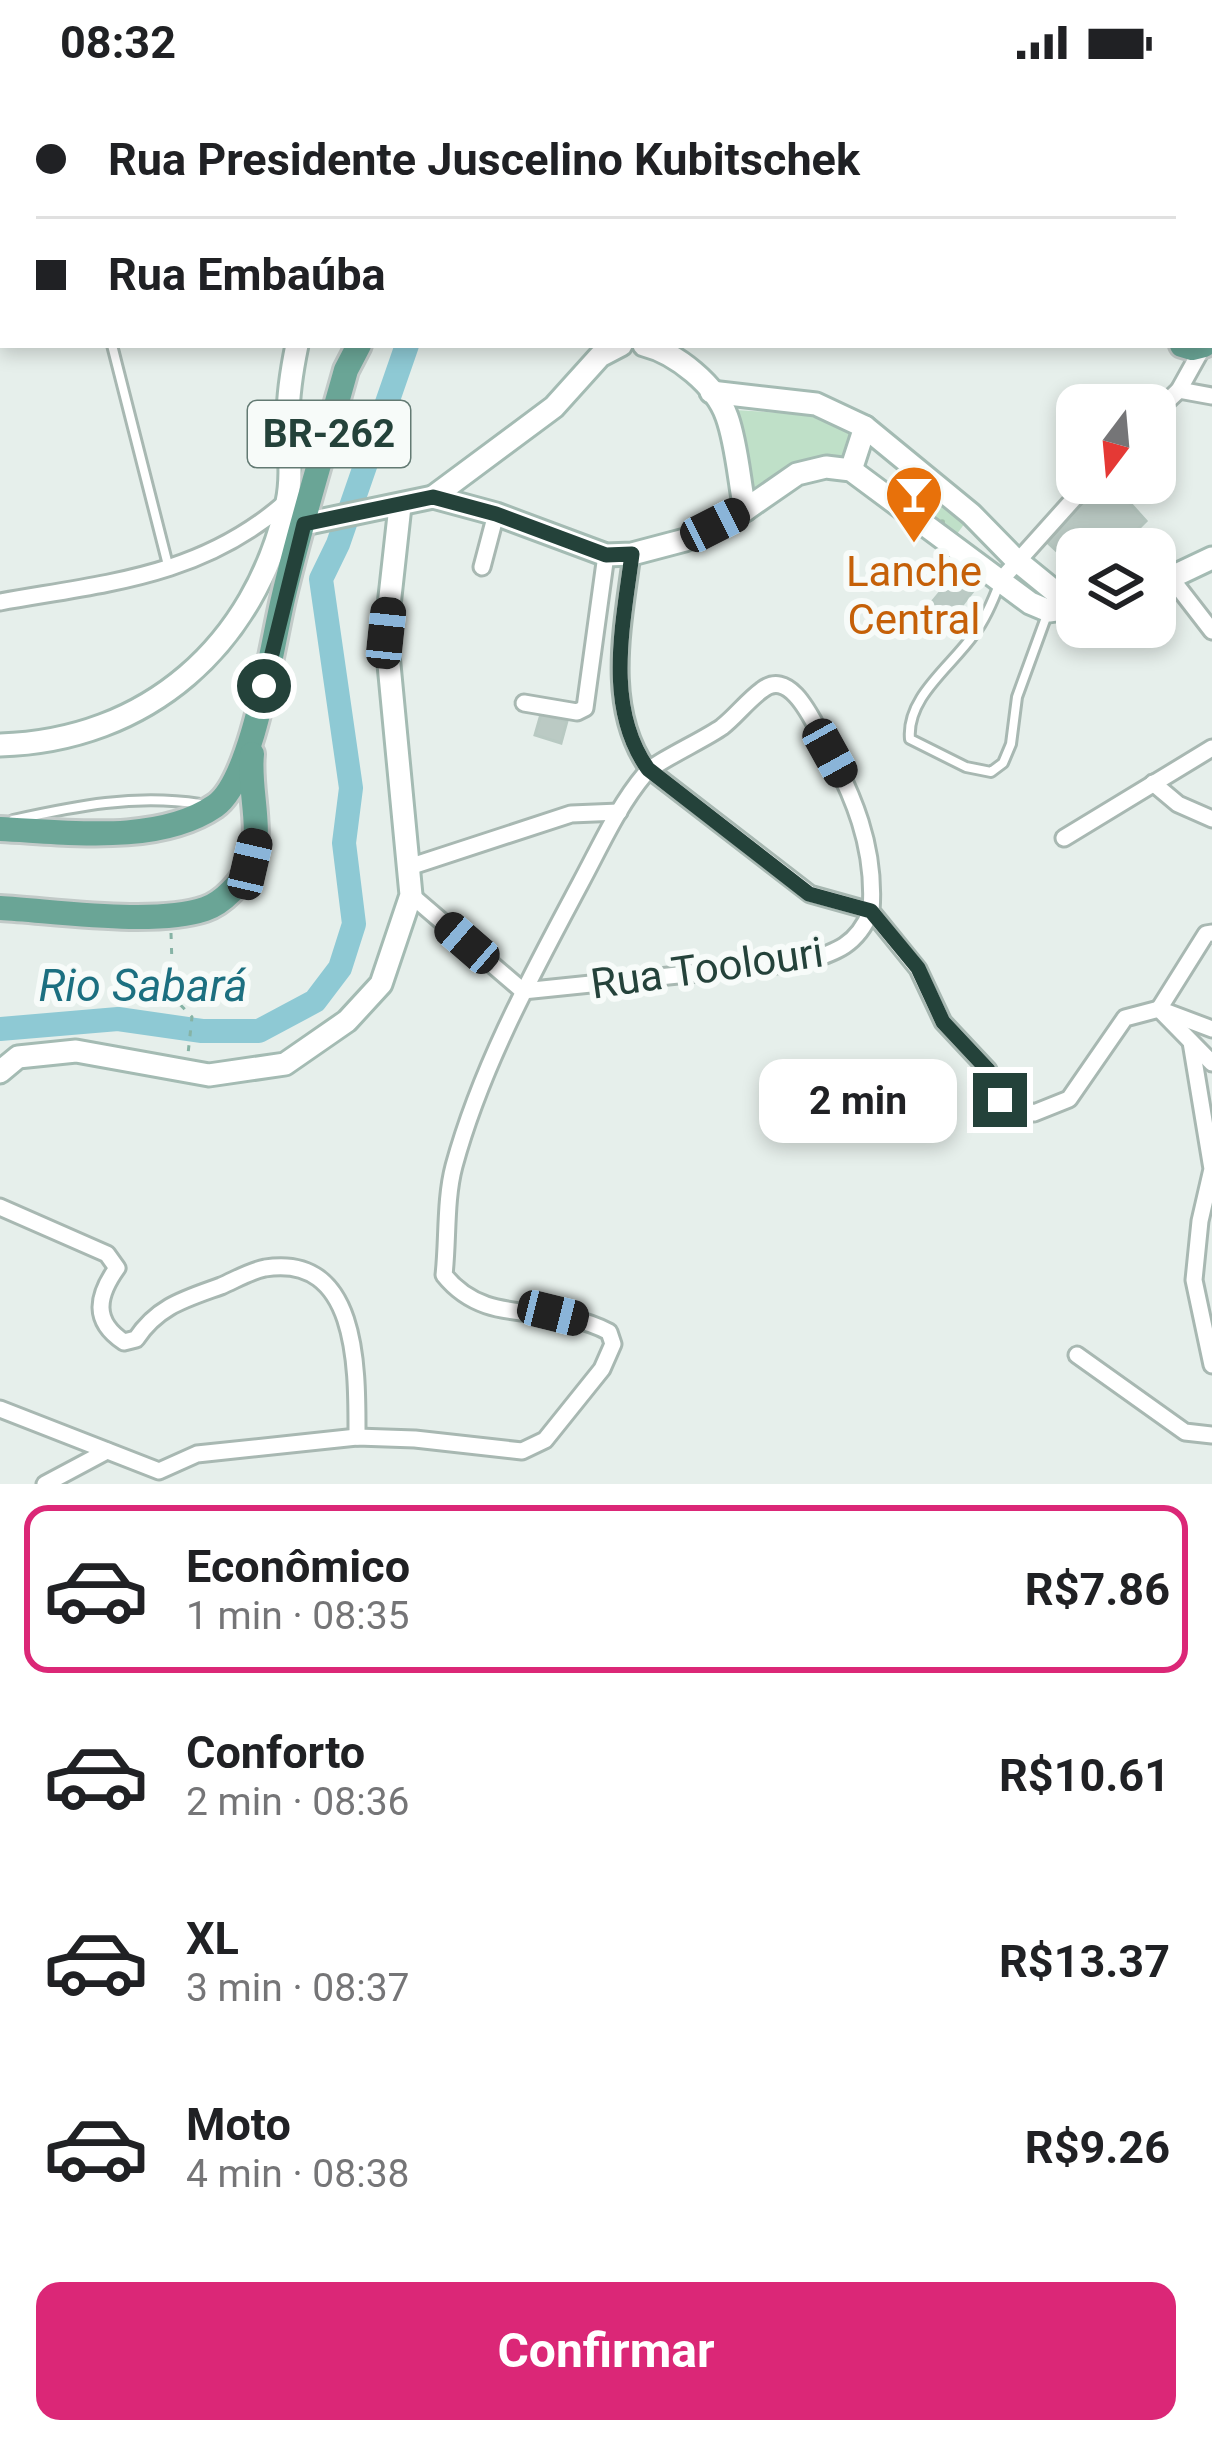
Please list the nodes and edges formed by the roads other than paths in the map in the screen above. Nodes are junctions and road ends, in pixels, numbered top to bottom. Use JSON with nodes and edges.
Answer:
{"nodes":[{"id":1,"x":113,"y":348,"type":"edge"},
{"id":2,"x":297,"y":348,"type":"edge"},
{"id":3,"x":357,"y":348,"type":"edge"},
{"id":4,"x":615,"y":348,"type":"edge"},
{"id":5,"x":655,"y":348,"type":"edge"},
{"id":6,"x":1198,"y":348,"type":"edge"},
{"id":7,"x":1178,"y":390,"type":"joint"},
{"id":8,"x":711,"y":392,"type":"junction"},
{"id":9,"x":1212,"y":396,"type":"edge"},
{"id":10,"x":866,"y":427,"type":"junction"},
{"id":11,"x":851,"y":470,"type":"junction"},
{"id":12,"x":464,"y":472,"type":"junction"},
{"id":13,"x":925,"y":476,"type":"junction"},
{"id":14,"x":433,"y":497,"type":"junction"},
{"id":15,"x":287,"y":501,"type":"junction"},
{"id":16,"x":899,"y":504,"type":"junction"},
{"id":17,"x":1068,"y":504,"type":"edge"},
{"id":18,"x":471,"y":507,"type":"junction"},
{"id":19,"x":390,"y":508,"type":"junction"},
{"id":20,"x":745,"y":510,"type":"junction"},
{"id":21,"x":496,"y":514,"type":"junction"},
{"id":22,"x":313,"y":523,"type":"junction"},
{"id":23,"x":632,"y":554,"type":"junction"},
{"id":24,"x":606,"y":555,"type":"junction"},
{"id":25,"x":1212,"y":558,"type":"edge"},
{"id":26,"x":1016,"y":560,"type":"junction"},
{"id":27,"x":482,"y":567,"type":"dead end"},
{"id":28,"x":169,"y":570,"type":"junction"},
{"id":29,"x":1176,"y":576,"type":"edge"},
{"id":30,"x":1000,"y":581,"type":"junction"},
{"id":31,"x":1056,"y":592,"type":"edge"},
{"id":32,"x":1176,"y":595,"type":"edge"},
{"id":33,"x":2,"y":596,"type":"edge"},
{"id":34,"x":1056,"y":610,"type":"edge"},
{"id":35,"x":1049,"y":611,"type":"junction"},
{"id":36,"x":1212,"y":631,"type":"edge"},
{"id":37,"x":524,"y":703,"type":"dead end"},
{"id":38,"x":257,"y":716,"type":"junction"},
{"id":39,"x":0,"y":746,"type":"edge"},
{"id":40,"x":1212,"y":748,"type":"edge"},
{"id":41,"x":648,"y":769,"type":"junction"},
{"id":42,"x":1154,"y":783,"type":"junction"},
{"id":43,"x":217,"y":804,"type":"junction"},
{"id":44,"x":253,"y":811,"type":"junction"},
{"id":45,"x":619,"y":812,"type":"junction"},
{"id":46,"x":1212,"y":819,"type":"edge"},
{"id":47,"x":0,"y":826,"type":"edge"},
{"id":48,"x":1064,"y":838,"type":"dead end"},
{"id":49,"x":410,"y":867,"type":"junction"},
{"id":50,"x":411,"y":896,"type":"junction"},
{"id":51,"x":0,"y":908,"type":"edge"},
{"id":52,"x":871,"y":911,"type":"junction"},
{"id":53,"x":1212,"y":933,"type":"edge"},
{"id":54,"x":523,"y":991,"type":"junction"},
{"id":55,"x":1159,"y":1009,"type":"junction"},
{"id":56,"x":1212,"y":1029,"type":"edge"},
{"id":57,"x":1191,"y":1042,"type":"junction"},
{"id":58,"x":1212,"y":1063,"type":"edge"},
{"id":59,"x":0,"y":1072,"type":"edge"},
{"id":60,"x":0,"y":1207,"type":"edge"},
{"id":61,"x":1077,"y":1355,"type":"dead end"},
{"id":62,"x":1212,"y":1365,"type":"edge"},
{"id":63,"x":0,"y":1409,"type":"edge"},
{"id":64,"x":1212,"y":1435,"type":"edge"},
{"id":65,"x":357,"y":1437,"type":"junction"},
{"id":66,"x":107,"y":1451,"type":"junction"},
{"id":67,"x":156,"y":1478,"type":"edge"},
{"id":68,"x":45,"y":1484,"type":"edge"}],
"edges":[{"from":1,"to":28,"type":"lane"},
{"from":2,"to":15,"type":"main road"},
{"from":3,"to":22,"type":"main road","number":"BR-262"},
{"from":4,"to":12,"type":"main road"},
{"from":5,"to":8,"type":"main road"},
{"from":6,"to":7,"type":"street"},
{"from":7,"to":9,"type":"street"},
{"from":8,"to":10,"type":"main road"},
{"from":8,"to":20,"type":"main road"},
{"from":10,"to":11,"type":"main road"},
{"from":10,"to":13,"type":"main road"},
{"from":11,"to":16,"type":"main road"},
{"from":11,"to":20,"type":"main road"},
{"from":12,"to":14,"type":"main road"},
{"from":12,"to":18,"type":"main road"},
{"from":13,"to":16,"type":"main road"},
{"from":13,"to":26,"type":"main road"},
{"from":14,"to":18,"type":"main road"},
{"from":14,"to":19,"type":"main road"},
{"from":15,"to":28,"type":"street"},
{"from":15,"to":39,"type":"main road"},
{"from":16,"to":30,"type":"main road"},
{"from":17,"to":26,"type":"street"},
{"from":18,"to":21,"type":"main road"},
{"from":19,"to":22,"type":"main road"},
{"from":19,"to":49,"type":"main road"},
{"from":20,"to":23,"type":"main road"},
{"from":21,"to":24,"type":"main road"},
{"from":21,"to":27,"type":"street"},
{"from":22,"to":38,"type":"main road","number":"BR-262"},
{"from":23,"to":24,"type":"main road"},
{"from":23,"to":41,"type":"street"},
{"from":24,"to":37,"type":"street"},
{"from":25,"to":29,"type":"main road"},
{"from":26,"to":30,"type":"street"},
{"from":26,"to":31,"type":"main road"},
{"from":28,"to":33,"type":"street"},
{"from":30,"to":35,"type":"main road"},
{"from":30,"to":35,"type":"lane"},
{"from":32,"to":36,"type":"street"},
{"from":34,"to":35,"type":"main road"},
{"from":38,"to":43,"type":"main road","number":"BR-262"},
{"from":38,"to":44,"type":"main road","number":"BR-262"},
{"from":40,"to":42,"type":"street"},
{"from":41,"to":45,"type":"street"},
{"from":41,"to":52,"type":"street"},
{"from":41,"to":52,"type":"street"},
{"from":42,"to":46,"type":"street"},
{"from":42,"to":48,"type":"street"},
{"from":43,"to":44,"type":"main road"},
{"from":43,"to":47,"type":"main road"},
{"from":44,"to":51,"type":"main road","number":"BR-262"},
{"from":45,"to":49,"type":"street"},
{"from":45,"to":54,"type":"street"},
{"from":49,"to":50,"type":"main road"},
{"from":50,"to":54,"type":"street"},
{"from":50,"to":59,"type":"main road"},
{"from":52,"to":54,"type":"street","name":"Rua Toolouri"},
{"from":52,"to":55,"type":"street"},
{"from":53,"to":55,"type":"street"},
{"from":54,"to":65,"type":"street"},
{"from":55,"to":56,"type":"street"},
{"from":55,"to":57,"type":"street"},
{"from":57,"to":58,"type":"street"},
{"from":57,"to":62,"type":"street"},
{"from":60,"to":65,"type":"street"},
{"from":61,"to":64,"type":"street"},
{"from":63,"to":66,"type":"street"},
{"from":65,"to":67,"type":"street"},
{"from":66,"to":67,"type":"street"},
{"from":66,"to":68,"type":"street"}]}
